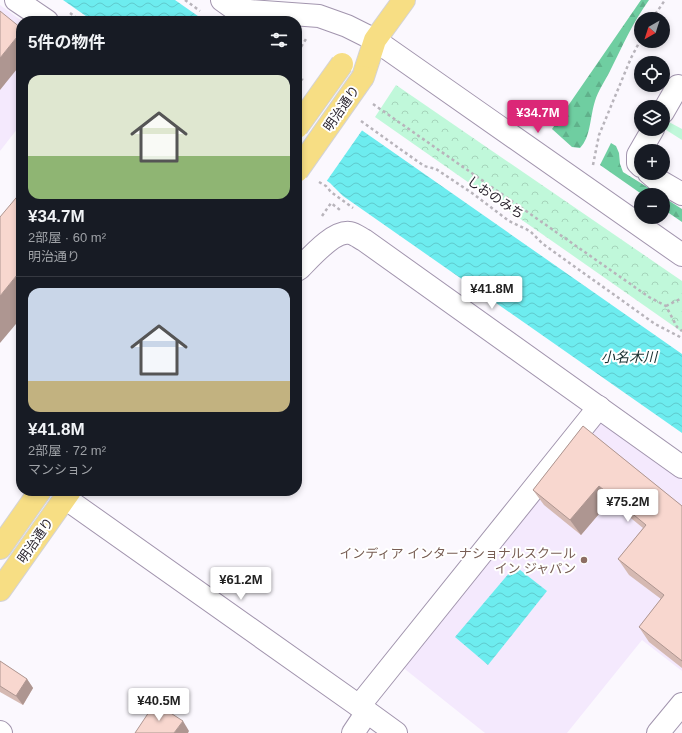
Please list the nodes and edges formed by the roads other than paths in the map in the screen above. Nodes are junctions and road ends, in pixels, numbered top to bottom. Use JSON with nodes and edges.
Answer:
{"nodes":[{"id":1,"x":16,"y":0,"type":"edge"},
{"id":2,"x":222,"y":0,"type":"edge"},
{"id":3,"x":404,"y":0,"type":"edge"},
{"id":4,"x":40,"y":16,"type":"edge"},
{"id":5,"x":375,"y":40,"type":"junction"},
{"id":6,"x":678,"y":86,"type":"dead end"},
{"id":7,"x":670,"y":100,"type":"edge"},
{"id":8,"x":302,"y":120,"type":"edge"},
{"id":9,"x":302,"y":163,"type":"edge"},
{"id":10,"x":658,"y":180,"type":"edge"},
{"id":11,"x":682,"y":194,"type":"edge"},
{"id":12,"x":682,"y":255,"type":"edge"},
{"id":13,"x":302,"y":266,"type":"edge"},
{"id":14,"x":599,"y":407,"type":"junction"},
{"id":15,"x":682,"y":466,"type":"edge"},
{"id":16,"x":36,"y":496,"type":"edge"},
{"id":17,"x":66,"y":496,"type":"edge"},
{"id":18,"x":70,"y":496,"type":"edge"},
{"id":19,"x":0,"y":548,"type":"edge"},
{"id":20,"x":0,"y":590,"type":"edge"},
{"id":21,"x":682,"y":704,"type":"edge"},
{"id":22,"x":363,"y":709,"type":"junction"},
{"id":23,"x":353,"y":733,"type":"edge"},
{"id":24,"x":396,"y":733,"type":"edge"},
{"id":25,"x":658,"y":733,"type":"edge"}],
"edges":[{"from":1,"to":4,"type":"street"},
{"from":2,"to":5,"type":"street"},
{"from":3,"to":5,"type":"main road","name":"明治通り"},
{"from":5,"to":8,"type":"main road","name":"明治通り","bridge":true},
{"from":5,"to":9,"type":"main road","name":"明治通り","bridge":true},
{"from":5,"to":12,"type":"street"},
{"from":6,"to":7,"type":"street"},
{"from":10,"to":11,"type":"street"},
{"from":13,"to":14,"type":"street"},
{"from":14,"to":15,"type":"street"},
{"from":14,"to":22,"type":"street"},
{"from":16,"to":19,"type":"main road","name":"明治通り"},
{"from":17,"to":20,"type":"main road","name":"明治通り"},
{"from":18,"to":22,"type":"street"},
{"from":21,"to":25,"type":"street"},
{"from":22,"to":23,"type":"street"},
{"from":22,"to":24,"type":"street"}]}
